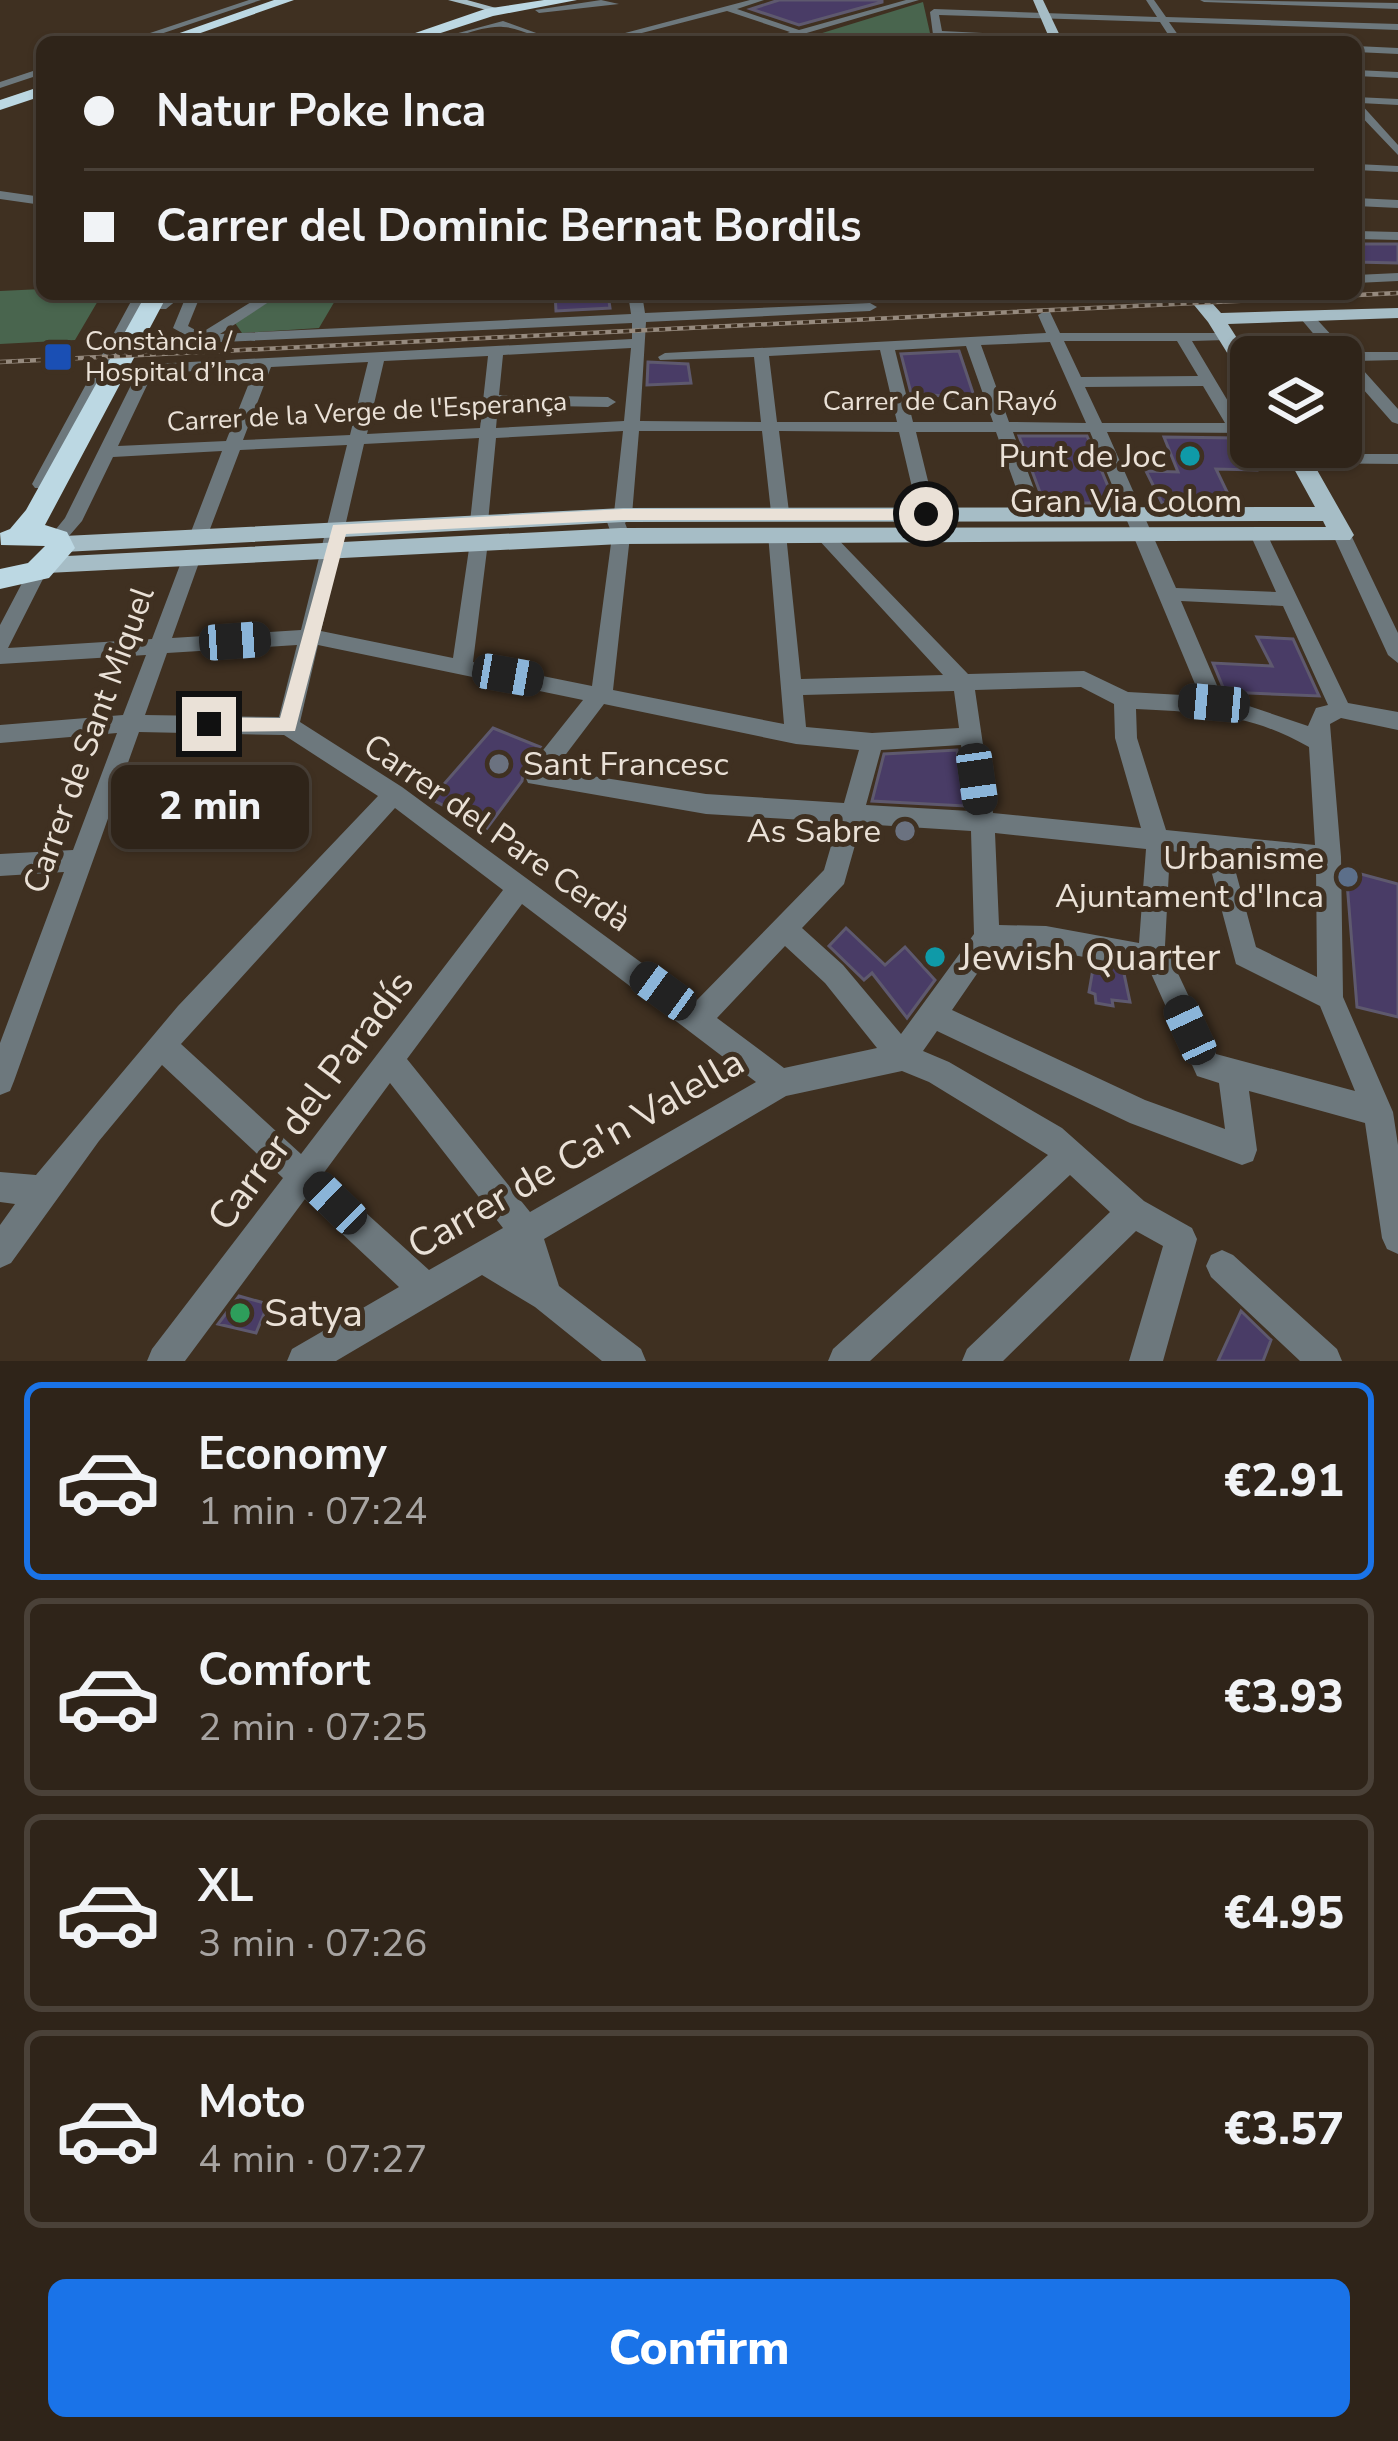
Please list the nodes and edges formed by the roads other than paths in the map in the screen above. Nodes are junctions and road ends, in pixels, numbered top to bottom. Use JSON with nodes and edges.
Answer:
{"nodes":[{"id":1,"x":256,"y":0,"type":"edge"},
{"id":2,"x":453,"y":0,"type":"edge"},
{"id":3,"x":570,"y":0,"type":"edge"},
{"id":4,"x":581,"y":0,"type":"edge"},
{"id":5,"x":704,"y":0,"type":"edge"},
{"id":6,"x":760,"y":0,"type":"edge"},
{"id":7,"x":914,"y":0,"type":"edge"},
{"id":8,"x":1150,"y":0,"type":"edge"},
{"id":9,"x":1204,"y":0,"type":"edge"},
{"id":10,"x":1041,"y":1,"type":"edge"},
{"id":11,"x":294,"y":2,"type":"edge"},
{"id":12,"x":1263,"y":2,"type":"edge"},
{"id":13,"x":609,"y":3,"type":"edge"},
{"id":14,"x":1381,"y":5,"type":"junction"},
{"id":15,"x":1398,"y":6,"type":"edge"},
{"id":16,"x":728,"y":8,"type":"junction"},
{"id":17,"x":539,"y":10,"type":"junction"},
{"id":18,"x":496,"y":15,"type":"edge"},
{"id":19,"x":1047,"y":16,"type":"junction"},
{"id":20,"x":1163,"y":20,"type":"junction"},
{"id":21,"x":1282,"y":24,"type":"junction"},
{"id":22,"x":1398,"y":24,"type":"edge"},
{"id":23,"x":798,"y":33,"type":"junction"},
{"id":24,"x":146,"y":36,"type":"edge"},
{"id":25,"x":181,"y":36,"type":"edge"},
{"id":26,"x":202,"y":36,"type":"edge"},
{"id":27,"x":418,"y":36,"type":"edge"},
{"id":28,"x":426,"y":36,"type":"edge"},
{"id":29,"x":445,"y":36,"type":"edge"},
{"id":30,"x":543,"y":36,"type":"edge"},
{"id":31,"x":619,"y":36,"type":"edge"},
{"id":32,"x":787,"y":36,"type":"edge"},
{"id":33,"x":805,"y":36,"type":"edge"},
{"id":34,"x":938,"y":36,"type":"edge"},
{"id":35,"x":1054,"y":36,"type":"edge"},
{"id":36,"x":1174,"y":36,"type":"edge"},
{"id":37,"x":1294,"y":36,"type":"edge"},
{"id":38,"x":1362,"y":49,"type":"edge"},
{"id":39,"x":1398,"y":50,"type":"edge"},
{"id":40,"x":36,"y":73,"type":"edge"},
{"id":41,"x":1362,"y":73,"type":"edge"},
{"id":42,"x":1398,"y":75,"type":"edge"},
{"id":43,"x":0,"y":86,"type":"edge"},
{"id":44,"x":36,"y":87,"type":"edge"},
{"id":45,"x":36,"y":89,"type":"edge"},
{"id":46,"x":0,"y":95,"type":"edge"},
{"id":47,"x":1398,"y":102,"type":"edge"},
{"id":48,"x":1362,"y":103,"type":"edge"},
{"id":49,"x":0,"y":105,"type":"edge"},
{"id":50,"x":1362,"y":110,"type":"edge"},
{"id":51,"x":1362,"y":130,"type":"edge"},
{"id":52,"x":1379,"y":131,"type":"junction"},
{"id":53,"x":1398,"y":132,"type":"edge"},
{"id":54,"x":1398,"y":152,"type":"edge"},
{"id":55,"x":1362,"y":167,"type":"edge"},
{"id":56,"x":1398,"y":169,"type":"edge"},
{"id":57,"x":0,"y":195,"type":"edge"},
{"id":58,"x":36,"y":200,"type":"edge"},
{"id":59,"x":1362,"y":202,"type":"edge"},
{"id":60,"x":1398,"y":204,"type":"edge"},
{"id":61,"x":1362,"y":235,"type":"edge"},
{"id":62,"x":1398,"y":236,"type":"edge"},
{"id":63,"x":1398,"y":277,"type":"edge"},
{"id":64,"x":1362,"y":279,"type":"edge"},
{"id":65,"x":158,"y":300,"type":"edge"},
{"id":66,"x":159,"y":300,"type":"edge"},
{"id":67,"x":192,"y":300,"type":"edge"},
{"id":68,"x":264,"y":300,"type":"edge"},
{"id":69,"x":635,"y":300,"type":"edge"},
{"id":70,"x":1199,"y":300,"type":"edge"},
{"id":71,"x":869,"y":308,"type":"dead end"},
{"id":72,"x":1398,"y":314,"type":"edge"},
{"id":73,"x":1045,"y":315,"type":"dead end"},
{"id":74,"x":1306,"y":316,"type":"junction"},
{"id":75,"x":1221,"y":327,"type":"junction"},
{"id":76,"x":639,"y":330,"type":"junction"},
{"id":77,"x":1183,"y":336,"type":"junction"},
{"id":78,"x":1324,"y":336,"type":"edge"},
{"id":79,"x":1054,"y":338,"type":"junction"},
{"id":80,"x":200,"y":339,"type":"junction"},
{"id":81,"x":1230,"y":339,"type":"edge"},
{"id":82,"x":972,"y":342,"type":"junction"},
{"id":83,"x":887,"y":346,"type":"junction"},
{"id":84,"x":496,"y":349,"type":"junction"},
{"id":85,"x":761,"y":352,"type":"junction"},
{"id":86,"x":1398,"y":356,"type":"edge"},
{"id":87,"x":376,"y":357,"type":"junction"},
{"id":88,"x":664,"y":357,"type":"dead end"},
{"id":89,"x":1362,"y":357,"type":"edge"},
{"id":90,"x":265,"y":362,"type":"junction"},
{"id":91,"x":1362,"y":379,"type":"edge"},
{"id":92,"x":1209,"y":381,"type":"junction"},
{"id":93,"x":1075,"y":382,"type":"junction"},
{"id":94,"x":490,"y":400,"type":"junction"},
{"id":95,"x":608,"y":402,"type":"dead end"},
{"id":96,"x":1230,"y":410,"type":"edge"},
{"id":97,"x":83,"y":416,"type":"junction"},
{"id":98,"x":1398,"y":419,"type":"edge"},
{"id":99,"x":629,"y":426,"type":"junction"},
{"id":100,"x":768,"y":428,"type":"junction"},
{"id":101,"x":908,"y":428,"type":"junction"},
{"id":102,"x":1003,"y":428,"type":"junction"},
{"id":103,"x":1096,"y":428,"type":"junction"},
{"id":104,"x":1230,"y":428,"type":"edge"},
{"id":105,"x":488,"y":433,"type":"junction"},
{"id":106,"x":358,"y":439,"type":"junction"},
{"id":107,"x":232,"y":446,"type":"junction"},
{"id":108,"x":107,"y":452,"type":"junction"},
{"id":109,"x":1362,"y":457,"type":"edge"},
{"id":110,"x":1398,"y":459,"type":"edge"},
{"id":111,"x":1305,"y":468,"type":"edge"},
{"id":112,"x":1034,"y":513,"type":"junction"},
{"id":113,"x":779,"y":523,"type":"junction"},
{"id":114,"x":929,"y":524,"type":"junction"},
{"id":115,"x":1140,"y":524,"type":"junction"},
{"id":116,"x":622,"y":525,"type":"junction"},
{"id":117,"x":1337,"y":525,"type":"junction"},
{"id":118,"x":479,"y":532,"type":"junction"},
{"id":119,"x":823,"y":534,"type":"junction"},
{"id":120,"x":1259,"y":534,"type":"junction"},
{"id":121,"x":336,"y":539,"type":"junction"},
{"id":122,"x":33,"y":546,"type":"edge"},
{"id":123,"x":195,"y":547,"type":"junction"},
{"id":124,"x":1168,"y":594,"type":"junction"},
{"id":125,"x":1290,"y":599,"type":"junction"},
{"id":126,"x":0,"y":600,"type":"edge"},
{"id":127,"x":312,"y":637,"type":"junction"},
{"id":128,"x":0,"y":644,"type":"edge"},
{"id":129,"x":159,"y":646,"type":"junction"},
{"id":130,"x":1398,"y":655,"type":"edge"},
{"id":131,"x":0,"y":656,"type":"edge"},
{"id":132,"x":461,"y":667,"type":"junction"},
{"id":133,"x":964,"y":684,"type":"junction"},
{"id":134,"x":793,"y":687,"type":"junction"},
{"id":135,"x":602,"y":692,"type":"junction"},
{"id":136,"x":1125,"y":700,"type":"junction"},
{"id":137,"x":1214,"y":703,"type":"junction"},
{"id":138,"x":1342,"y":710,"type":"junction"},
{"id":139,"x":1398,"y":721,"type":"edge"},
{"id":140,"x":131,"y":723,"type":"junction"},
{"id":141,"x":288,"y":726,"type":"junction"},
{"id":142,"x":0,"y":734,"type":"edge"},
{"id":143,"x":796,"y":735,"type":"junction"},
{"id":144,"x":970,"y":736,"type":"junction"},
{"id":145,"x":872,"y":742,"type":"junction"},
{"id":146,"x":1319,"y":742,"type":"junction"},
{"id":147,"x":394,"y":794,"type":"junction"},
{"id":148,"x":854,"y":815,"type":"junction"},
{"id":149,"x":983,"y":822,"type":"junction"},
{"id":150,"x":1158,"y":843,"type":"junction"},
{"id":151,"x":1216,"y":848,"type":"junction"},
{"id":152,"x":1328,"y":857,"type":"junction"},
{"id":153,"x":81,"y":860,"type":"junction"},
{"id":154,"x":0,"y":865,"type":"edge"},
{"id":155,"x":520,"y":887,"type":"junction"},
{"id":156,"x":786,"y":931,"type":"junction"},
{"id":157,"x":988,"y":938,"type":"junction"},
{"id":158,"x":1156,"y":958,"type":"junction"},
{"id":159,"x":1330,"y":997,"type":"junction"},
{"id":160,"x":935,"y":1016,"type":"junction"},
{"id":161,"x":699,"y":1017,"type":"junction"},
{"id":162,"x":163,"y":1047,"type":"junction"},
{"id":163,"x":902,"y":1057,"type":"junction"},
{"id":164,"x":390,"y":1060,"type":"junction"},
{"id":165,"x":2,"y":1071,"type":"edge"},
{"id":166,"x":1232,"y":1071,"type":"junction"},
{"id":167,"x":781,"y":1083,"type":"junction"},
{"id":168,"x":1378,"y":1112,"type":"junction"},
{"id":169,"x":1068,"y":1157,"type":"junction"},
{"id":170,"x":304,"y":1174,"type":"junction"},
{"id":171,"x":0,"y":1187,"type":"edge"},
{"id":172,"x":40,"y":1191,"type":"junction"},
{"id":173,"x":1133,"y":1212,"type":"junction"},
{"id":174,"x":526,"y":1232,"type":"junction"},
{"id":175,"x":1398,"y":1238,"type":"edge"},
{"id":176,"x":0,"y":1252,"type":"edge"},
{"id":177,"x":483,"y":1258,"type":"junction"},
{"id":178,"x":1222,"y":1266,"type":"dead end"},
{"id":179,"x":426,"y":1290,"type":"junction"},
{"id":180,"x":546,"y":1296,"type":"junction"},
{"id":181,"x":164,"y":1361,"type":"edge"},
{"id":182,"x":304,"y":1361,"type":"edge"},
{"id":183,"x":628,"y":1361,"type":"edge"},
{"id":184,"x":844,"y":1361,"type":"edge"},
{"id":185,"x":979,"y":1361,"type":"edge"},
{"id":186,"x":1146,"y":1361,"type":"edge"},
{"id":187,"x":1325,"y":1361,"type":"edge"}],
"edges":[{"from":1,"to":24,"type":"street"},
{"from":2,"to":18,"type":"main road"},
{"from":3,"to":18,"type":"highway"},
{"from":4,"to":17,"type":"highway"},
{"from":5,"to":16,"type":"street"},
{"from":6,"to":16,"type":"street"},
{"from":7,"to":23,"type":"street"},
{"from":8,"to":20,"type":"street"},
{"from":9,"to":12,"type":"street"},
{"from":10,"to":19,"type":"main road"},
{"from":11,"to":25,"type":"highway"},
{"from":11,"to":26,"type":"highway"},
{"from":12,"to":14,"type":"street"},
{"from":12,"to":21,"type":"street"},
{"from":13,"to":17,"type":"street"},
{"from":14,"to":15,"type":"street"},
{"from":14,"to":22,"type":"street"},
{"from":16,"to":23,"type":"street"},
{"from":16,"to":31,"type":"street"},
{"from":17,"to":18,"type":"highway"},
{"from":18,"to":27,"type":"highway"},
{"from":18,"to":28,"type":"highway"},
{"from":18,"to":29,"type":"street"},
{"from":18,"to":30,"type":"street"},
{"from":19,"to":20,"type":"street"},
{"from":19,"to":34,"type":"street"},
{"from":19,"to":35,"type":"main road"},
{"from":20,"to":21,"type":"street"},
{"from":20,"to":36,"type":"street"},
{"from":21,"to":22,"type":"street"},
{"from":21,"to":37,"type":"street"},
{"from":23,"to":32,"type":"street"},
{"from":23,"to":33,"type":"street"},
{"from":38,"to":39,"type":"street"},
{"from":40,"to":43,"type":"street"},
{"from":41,"to":42,"type":"street"},
{"from":44,"to":46,"type":"highway"},
{"from":45,"to":49,"type":"highway"},
{"from":47,"to":48,"type":"street"},
{"from":50,"to":52,"type":"street"},
{"from":51,"to":52,"type":"street"},
{"from":52,"to":53,"type":"street"},
{"from":52,"to":54,"type":"street"},
{"from":55,"to":56,"type":"street"},
{"from":57,"to":58,"type":"street"},
{"from":59,"to":60,"type":"street"},
{"from":61,"to":62,"type":"street"},
{"from":63,"to":64,"type":"street"},
{"from":65,"to":97,"type":"highway"},
{"from":66,"to":122,"type":"highway"},
{"from":67,"to":80,"type":"street"},
{"from":68,"to":80,"type":"street"},
{"from":69,"to":76,"type":"street"},
{"from":70,"to":75,"type":"main road"},
{"from":71,"to":76,"type":"street"},
{"from":72,"to":74,"type":"main road"},
{"from":73,"to":79,"type":"street"},
{"from":74,"to":75,"type":"main road"},
{"from":74,"to":78,"type":"street"},
{"from":75,"to":77,"type":"street"},
{"from":75,"to":81,"type":"main road"},
{"from":76,"to":80,"type":"street"},
{"from":76,"to":84,"type":"street"},
{"from":76,"to":99,"type":"street"},
{"from":77,"to":79,"type":"street"},
{"from":77,"to":92,"type":"street"},
{"from":79,"to":82,"type":"street"},
{"from":79,"to":93,"type":"street"},
{"from":82,"to":83,"type":"street"},
{"from":82,"to":102,"type":"street"},
{"from":83,"to":85,"type":"street"},
{"from":83,"to":101,"type":"street"},
{"from":84,"to":87,"type":"street"},
{"from":84,"to":94,"type":"street"},
{"from":85,"to":88,"type":"street"},
{"from":85,"to":100,"type":"street"},
{"from":86,"to":89,"type":"street"},
{"from":87,"to":90,"type":"street"},
{"from":87,"to":106,"type":"street"},
{"from":90,"to":107,"type":"street","name":"Carrer de Sant Miquel"},
{"from":90,"to":108,"type":"street"},
{"from":91,"to":98,"type":"street"},
{"from":92,"to":93,"type":"street"},
{"from":92,"to":96,"type":"street"},
{"from":93,"to":103,"type":"street"},
{"from":94,"to":95,"type":"street"},
{"from":94,"to":105,"type":"street"},
{"from":97,"to":122,"type":"highway"},
{"from":97,"to":122,"type":"street"},
{"from":99,"to":100,"type":"street","name":"Carrer de Can Rayó"},
{"from":99,"to":105,"type":"street","name":"Carrer de la Verge de l'Esperança"},
{"from":99,"to":116,"type":"street"},
{"from":100,"to":101,"type":"street","name":"Carrer de Can Rayó"},
{"from":100,"to":113,"type":"street"},
{"from":101,"to":102,"type":"street","name":"Carrer de Can Rayó"},
{"from":101,"to":114,"type":"street"},
{"from":102,"to":103,"type":"street","name":"Carrer de Can Rayó"},
{"from":102,"to":112,"type":"street"},
{"from":103,"to":104,"type":"street","name":"Carrer de Can Rayó"},
{"from":103,"to":115,"type":"street"},
{"from":105,"to":106,"type":"street","name":"Carrer de la Verge de l'Esperança"},
{"from":105,"to":118,"type":"street"},
{"from":106,"to":107,"type":"street","name":"Carrer de la Verge de l'Esperança"},
{"from":106,"to":121,"type":"street"},
{"from":107,"to":108,"type":"street","name":"Carrer de la Verge de l'Esperança"},
{"from":107,"to":123,"type":"street","name":"Carrer de Sant Miquel"},
{"from":108,"to":122,"type":"street"},
{"from":109,"to":110,"type":"street"},
{"from":111,"to":117,"type":"main road"},
{"from":112,"to":114,"type":"main road","name":"Gran Via Colom"},
{"from":112,"to":115,"type":"main road","name":"Gran Via Colom"},
{"from":113,"to":114,"type":"main road","name":"Gran Via Colom"},
{"from":113,"to":116,"type":"main road","name":"Gran Via Colom"},
{"from":113,"to":119,"type":"main road","name":"Gran Via Colom"},
{"from":113,"to":134,"type":"street"},
{"from":114,"to":115,"type":"main road","name":"Gran Via Colom"},
{"from":114,"to":119,"type":"main road","name":"Gran Via Colom"},
{"from":115,"to":117,"type":"main road","name":"Gran Via Colom"},
{"from":115,"to":120,"type":"main road","name":"Gran Via Colom"},
{"from":115,"to":124,"type":"street"},
{"from":116,"to":118,"type":"main road","name":"Gran Via Colom"},
{"from":116,"to":135,"type":"street"},
{"from":117,"to":120,"type":"main road","name":"Gran Via Colom"},
{"from":117,"to":130,"type":"street"},
{"from":118,"to":121,"type":"main road","name":"Gran Via Colom"},
{"from":118,"to":132,"type":"street"},
{"from":119,"to":133,"type":"street"},
{"from":120,"to":125,"type":"street"},
{"from":121,"to":123,"type":"main road","name":"Gran Via Colom"},
{"from":121,"to":127,"type":"street"},
{"from":122,"to":123,"type":"main road","name":"Gran Via Colom"},
{"from":122,"to":126,"type":"highway"},
{"from":122,"to":128,"type":"street"},
{"from":123,"to":129,"type":"street","name":"Carrer de Sant Miquel"},
{"from":124,"to":125,"type":"street"},
{"from":124,"to":137,"type":"street"},
{"from":125,"to":138,"type":"street"},
{"from":127,"to":129,"type":"street"},
{"from":127,"to":132,"type":"street"},
{"from":127,"to":141,"type":"street"},
{"from":129,"to":131,"type":"street"},
{"from":129,"to":140,"type":"street","name":"Carrer de Sant Miquel"},
{"from":132,"to":135,"type":"street"},
{"from":133,"to":134,"type":"street"},
{"from":133,"to":136,"type":"street"},
{"from":133,"to":144,"type":"street"},
{"from":134,"to":143,"type":"street"},
{"from":135,"to":143,"type":"street"},
{"from":135,"to":148,"type":"street"},
{"from":136,"to":137,"type":"street"},
{"from":136,"to":150,"type":"street"},
{"from":137,"to":146,"type":"street"},
{"from":138,"to":139,"type":"street"},
{"from":138,"to":146,"type":"street"},
{"from":140,"to":141,"type":"street"},
{"from":140,"to":142,"type":"street"},
{"from":140,"to":153,"type":"street","name":"Carrer de Sant Miquel"},
{"from":141,"to":147,"type":"street","name":"Carrer del Pare Cerdà"},
{"from":143,"to":145,"type":"street"},
{"from":144,"to":145,"type":"street"},
{"from":144,"to":149,"type":"street"},
{"from":145,"to":148,"type":"street"},
{"from":146,"to":152,"type":"street"},
{"from":147,"to":155,"type":"street","name":"Carrer del Pare Cerdà"},
{"from":147,"to":162,"type":"street"},
{"from":148,"to":149,"type":"street"},
{"from":148,"to":156,"type":"street"},
{"from":149,"to":150,"type":"street"},
{"from":149,"to":157,"type":"street"},
{"from":150,"to":151,"type":"street"},
{"from":150,"to":158,"type":"street"},
{"from":151,"to":152,"type":"street"},
{"from":151,"to":159,"type":"street"},
{"from":152,"to":159,"type":"street"},
{"from":153,"to":154,"type":"street"},
{"from":153,"to":165,"type":"street","name":"Carrer de Sant Miquel"},
{"from":155,"to":161,"type":"street","name":"Carrer del Pare Cerdà"},
{"from":155,"to":164,"type":"street","name":"Carrer del Paradís"},
{"from":156,"to":161,"type":"street"},
{"from":156,"to":163,"type":"street"},
{"from":157,"to":158,"type":"street"},
{"from":157,"to":160,"type":"street"},
{"from":158,"to":166,"type":"street"},
{"from":159,"to":168,"type":"street"},
{"from":160,"to":163,"type":"street"},
{"from":160,"to":166,"type":"street"},
{"from":161,"to":167,"type":"street","name":"Carrer del Pare Cerdà"},
{"from":162,"to":170,"type":"street"},
{"from":162,"to":172,"type":"street"},
{"from":163,"to":167,"type":"street","name":"Carrer de Ca'n Valella"},
{"from":163,"to":169,"type":"street"},
{"from":164,"to":170,"type":"street","name":"Carrer del Paradís"},
{"from":164,"to":174,"type":"street"},
{"from":166,"to":168,"type":"street"},
{"from":167,"to":174,"type":"street","name":"Carrer de Ca'n Valella"},
{"from":168,"to":175,"type":"street"},
{"from":169,"to":173,"type":"street"},
{"from":169,"to":184,"type":"street"},
{"from":170,"to":179,"type":"street"},
{"from":170,"to":181,"type":"street","name":"Carrer del Paradís"},
{"from":171,"to":172,"type":"street"},
{"from":172,"to":176,"type":"street"},
{"from":173,"to":185,"type":"street"},
{"from":173,"to":186,"type":"street"},
{"from":174,"to":177,"type":"street","name":"Carrer de Ca'n Valella"},
{"from":174,"to":180,"type":"street"},
{"from":177,"to":179,"type":"street","name":"Carrer de Ca'n Valella"},
{"from":177,"to":180,"type":"street"},
{"from":178,"to":187,"type":"street"},
{"from":179,"to":182,"type":"street","name":"Carrer de Ca'n Valella"},
{"from":180,"to":183,"type":"street"}]}
